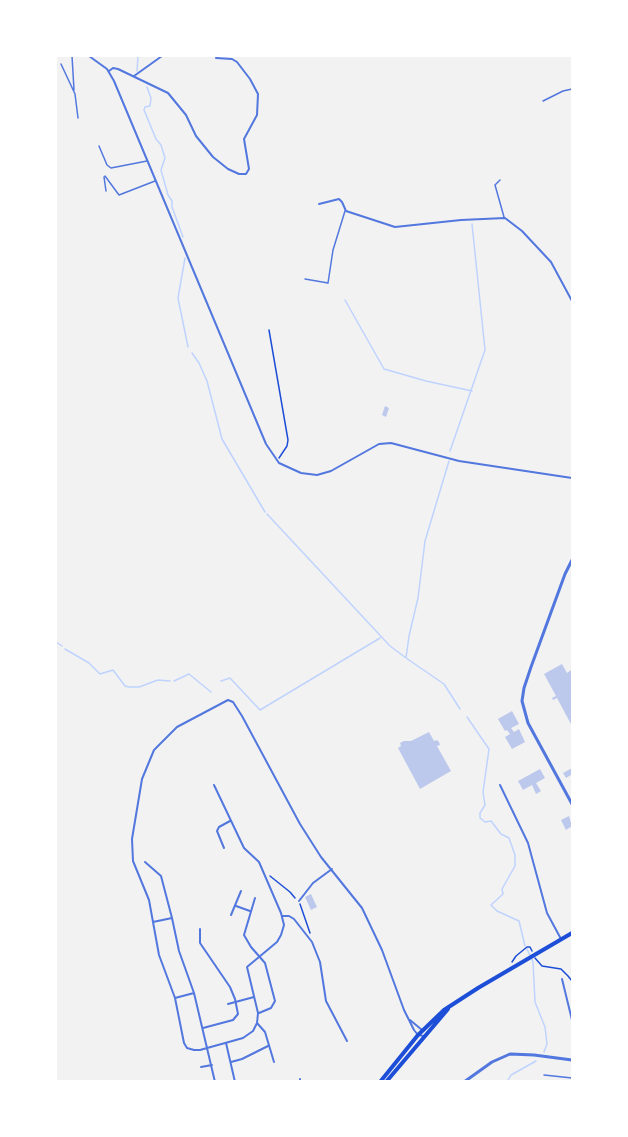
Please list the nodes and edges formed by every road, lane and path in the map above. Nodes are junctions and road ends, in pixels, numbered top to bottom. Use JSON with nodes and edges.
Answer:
{"nodes":[{"id":1,"x":72,"y":56,"type":"edge"},
{"id":2,"x":90,"y":56,"type":"edge"},
{"id":3,"x":162,"y":56,"type":"edge"},
{"id":4,"x":216,"y":58,"type":"dead end"},
{"id":5,"x":62,"y":64,"type":"dead end"},
{"id":6,"x":109,"y":71,"type":"junction"},
{"id":7,"x":134,"y":76,"type":"junction"},
{"id":8,"x":573,"y":89,"type":"edge"},
{"id":9,"x":75,"y":94,"type":"junction"},
{"id":10,"x":543,"y":101,"type":"dead end"},
{"id":11,"x":78,"y":118,"type":"dead end"},
{"id":12,"x":99,"y":146,"type":"dead end"},
{"id":13,"x":148,"y":161,"type":"junction"},
{"id":14,"x":156,"y":180,"type":"junction"},
{"id":15,"x":500,"y":180,"type":"dead end"},
{"id":16,"x":106,"y":191,"type":"dead end"},
{"id":17,"x":320,"y":204,"type":"dead end"},
{"id":18,"x":346,"y":211,"type":"junction"},
{"id":19,"x":505,"y":218,"type":"junction"},
{"id":20,"x":305,"y":279,"type":"dead end"},
{"id":21,"x":573,"y":301,"type":"edge"},
{"id":22,"x":269,"y":330,"type":"dead end"},
{"id":23,"x":276,"y":461,"type":"junction"},
{"id":24,"x":573,"y":478,"type":"edge"},
{"id":25,"x":573,"y":560,"type":"edge"},
{"id":26,"x":214,"y":785,"type":"dead end"},
{"id":27,"x":500,"y":785,"type":"dead end"},
{"id":28,"x":573,"y":804,"type":"edge"},
{"id":29,"x":231,"y":820,"type":"junction"},
{"id":30,"x":224,"y":848,"type":"dead end"},
{"id":31,"x":145,"y":862,"type":"dead end"},
{"id":32,"x":332,"y":869,"type":"junction"},
{"id":33,"x":266,"y":877,"type":"junction"},
{"id":34,"x":241,"y":891,"type":"dead end"},
{"id":35,"x":255,"y":898,"type":"dead end"},
{"id":36,"x":298,"y":901,"type":"junction"},
{"id":37,"x":236,"y":906,"type":"junction"},
{"id":38,"x":250,"y":911,"type":"junction"},
{"id":39,"x":231,"y":915,"type":"dead end"},
{"id":40,"x":283,"y":916,"type":"junction"},
{"id":41,"x":172,"y":918,"type":"junction"},
{"id":42,"x":153,"y":922,"type":"junction"},
{"id":43,"x":200,"y":929,"type":"dead end"},
{"id":44,"x":573,"y":933,"type":"edge"},
{"id":45,"x":309,"y":937,"type":"junction"},
{"id":46,"x":561,"y":939,"type":"junction"},
{"id":47,"x":258,"y":957,"type":"junction"},
{"id":48,"x":561,"y":969,"type":"dead end"},
{"id":49,"x":562,"y":980,"type":"dead end"},
{"id":50,"x":194,"y":993,"type":"junction"},
{"id":51,"x":254,"y":997,"type":"junction"},
{"id":52,"x":175,"y":998,"type":"junction"},
{"id":53,"x":573,"y":998,"type":"edge"},
{"id":54,"x":236,"y":1001,"type":"junction"},
{"id":55,"x":228,"y":1004,"type":"dead end"},
{"id":56,"x":448,"y":1009,"type":"junction"},
{"id":57,"x":258,"y":1013,"type":"junction"},
{"id":58,"x":410,"y":1020,"type":"junction"},
{"id":59,"x":573,"y":1020,"type":"edge"},
{"id":60,"x":257,"y":1023,"type":"junction"},
{"id":61,"x":203,"y":1028,"type":"junction"},
{"id":62,"x":423,"y":1030,"type":"junction"},
{"id":63,"x":418,"y":1035,"type":"junction"},
{"id":64,"x":424,"y":1036,"type":"junction"},
{"id":65,"x":347,"y":1041,"type":"dead end"},
{"id":66,"x":226,"y":1043,"type":"junction"},
{"id":67,"x":268,"y":1046,"type":"junction"},
{"id":68,"x":208,"y":1048,"type":"junction"},
{"id":69,"x":573,"y":1060,"type":"edge"},
{"id":70,"x":231,"y":1062,"type":"junction"},
{"id":71,"x":274,"y":1062,"type":"dead end"},
{"id":72,"x":212,"y":1065,"type":"junction"},
{"id":73,"x":201,"y":1067,"type":"dead end"},
{"id":74,"x":544,"y":1075,"type":"dead end"},
{"id":75,"x":573,"y":1078,"type":"edge"},
{"id":76,"x":215,"y":1082,"type":"edge"},
{"id":77,"x":235,"y":1082,"type":"edge"},
{"id":78,"x":380,"y":1082,"type":"edge"},
{"id":79,"x":386,"y":1082,"type":"edge"},
{"id":80,"x":464,"y":1082,"type":"edge"}],
"edges":[{"from":1,"to":9,"type":"lane"},
{"from":2,"to":6,"type":"street"},
{"from":3,"to":7,"type":"street"},
{"from":4,"to":7,"type":"street"},
{"from":5,"to":9,"type":"lane"},
{"from":6,"to":7,"type":"street"},
{"from":6,"to":13,"type":"street"},
{"from":8,"to":10,"type":"lane"},
{"from":9,"to":11,"type":"lane"},
{"from":12,"to":13,"type":"lane"},
{"from":13,"to":14,"type":"street"},
{"from":14,"to":16,"type":"lane"},
{"from":14,"to":23,"type":"street"},
{"from":15,"to":19,"type":"lane"},
{"from":17,"to":18,"type":"street"},
{"from":18,"to":19,"type":"street"},
{"from":18,"to":20,"type":"lane"},
{"from":19,"to":21,"type":"street"},
{"from":22,"to":23,"type":"path"},
{"from":23,"to":24,"type":"street"},
{"from":25,"to":28,"type":"street"},
{"from":26,"to":29,"type":"street"},
{"from":27,"to":46,"type":"street"},
{"from":29,"to":30,"type":"street"},
{"from":29,"to":33,"type":"street"},
{"from":31,"to":41,"type":"street"},
{"from":32,"to":36,"type":"street"},
{"from":32,"to":42,"type":"street"},
{"from":32,"to":58,"type":"street"},
{"from":33,"to":36,"type":"path"},
{"from":33,"to":40,"type":"street"},
{"from":34,"to":37,"type":"street"},
{"from":35,"to":38,"type":"street"},
{"from":36,"to":45,"type":"path"},
{"from":37,"to":38,"type":"street"},
{"from":37,"to":39,"type":"street"},
{"from":38,"to":47,"type":"street"},
{"from":40,"to":45,"type":"street"},
{"from":40,"to":47,"type":"street"},
{"from":41,"to":42,"type":"street"},
{"from":41,"to":50,"type":"street"},
{"from":42,"to":52,"type":"street"},
{"from":43,"to":54,"type":"street"},
{"from":44,"to":46,"type":"main road"},
{"from":45,"to":65,"type":"street"},
{"from":46,"to":56,"type":"main road"},
{"from":47,"to":51,"type":"street"},
{"from":47,"to":57,"type":"street"},
{"from":48,"to":53,"type":"path"},
{"from":49,"to":59,"type":"street"},
{"from":50,"to":52,"type":"street"},
{"from":50,"to":61,"type":"street"},
{"from":51,"to":54,"type":"street"},
{"from":51,"to":57,"type":"street"},
{"from":52,"to":68,"type":"street"},
{"from":54,"to":55,"type":"street"},
{"from":54,"to":61,"type":"street"},
{"from":56,"to":62,"type":"main road"},
{"from":56,"to":64,"type":"main road"},
{"from":57,"to":60,"type":"street"},
{"from":58,"to":62,"type":"street"},
{"from":58,"to":63,"type":"street"},
{"from":60,"to":66,"type":"street"},
{"from":60,"to":67,"type":"street"},
{"from":61,"to":68,"type":"street"},
{"from":62,"to":63,"type":"main road"},
{"from":62,"to":64,"type":"street"},
{"from":63,"to":64,"type":"street"},
{"from":63,"to":78,"type":"main road"},
{"from":64,"to":79,"type":"main road"},
{"from":66,"to":68,"type":"street"},
{"from":66,"to":70,"type":"street"},
{"from":67,"to":70,"type":"street"},
{"from":67,"to":71,"type":"street"},
{"from":68,"to":72,"type":"street"},
{"from":69,"to":80,"type":"street"},
{"from":70,"to":77,"type":"street"},
{"from":72,"to":73,"type":"street"},
{"from":72,"to":76,"type":"street"},
{"from":74,"to":75,"type":"lane"}]}
